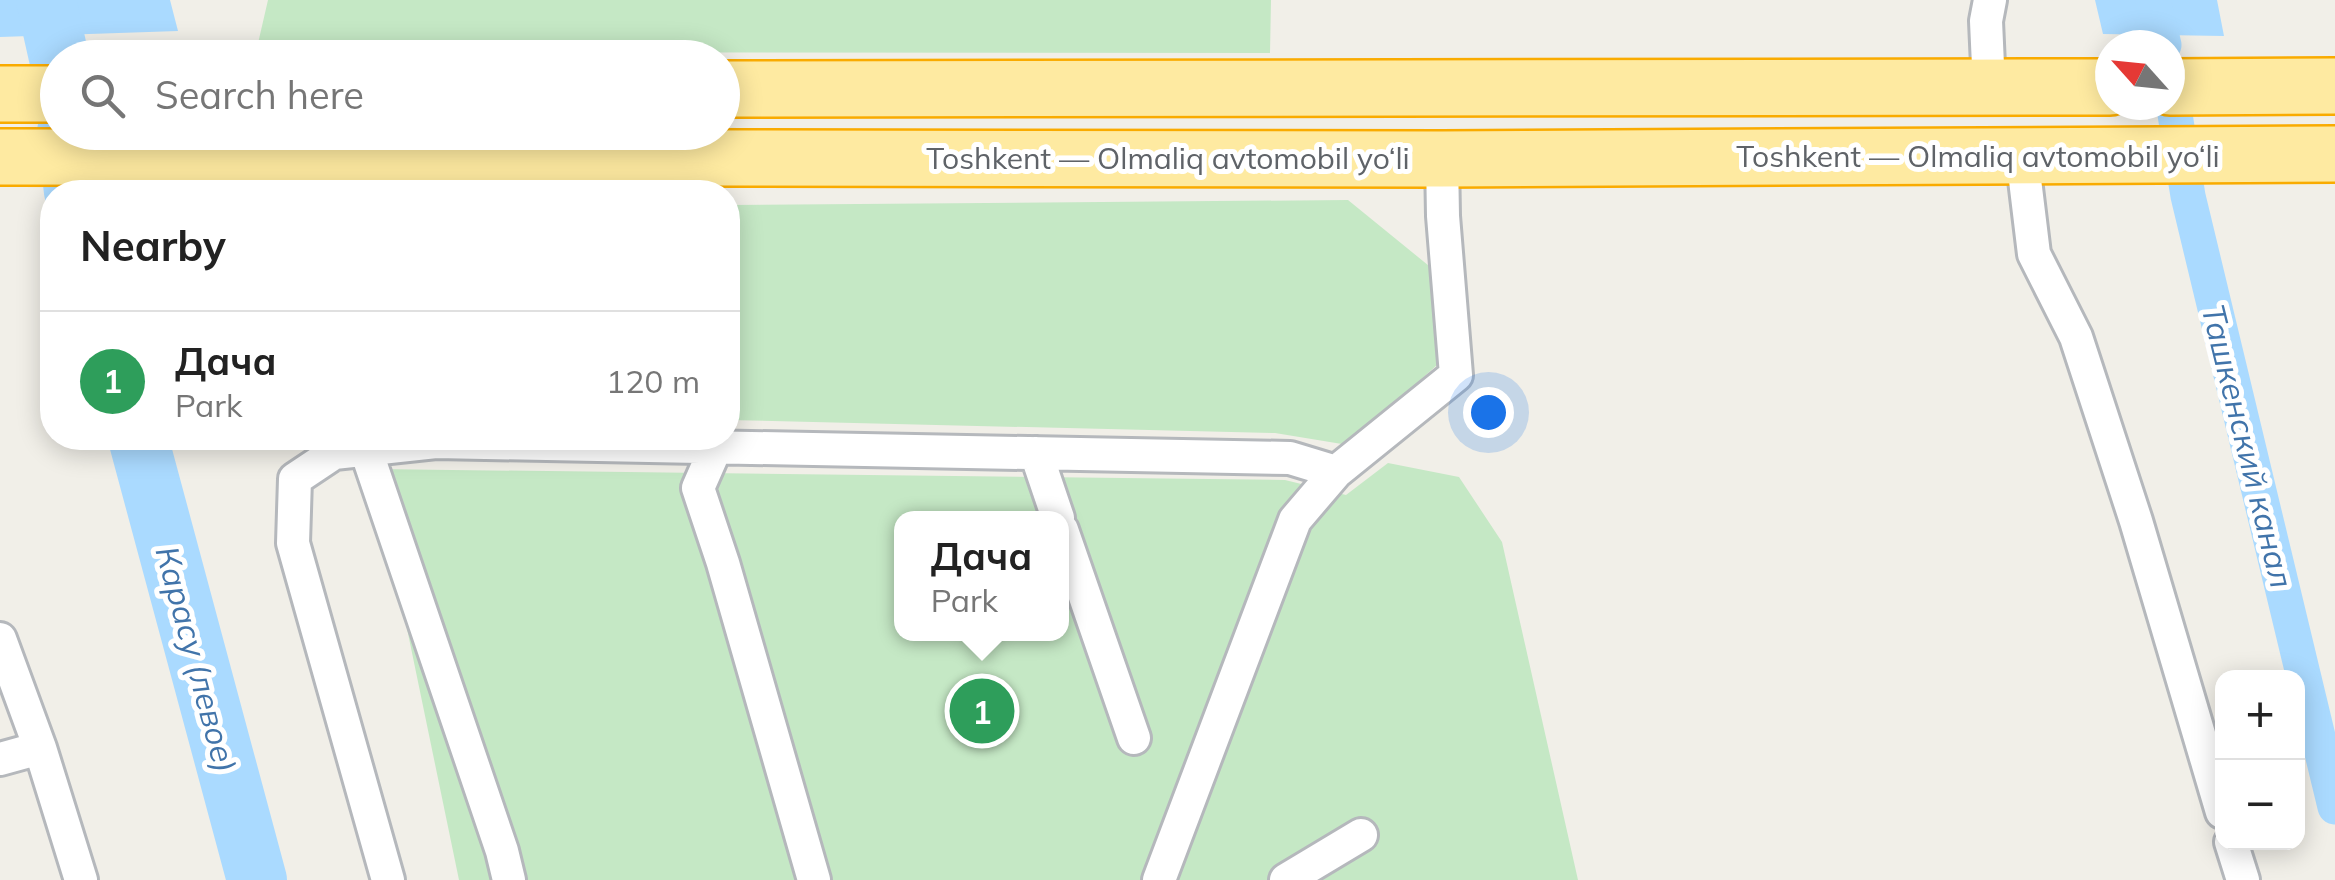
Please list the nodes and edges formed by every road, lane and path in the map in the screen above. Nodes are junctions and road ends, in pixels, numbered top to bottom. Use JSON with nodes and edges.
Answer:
{"nodes":[{"id":1,"x":1990,"y":0,"type":"edge"},
{"id":2,"x":2316,"y":86,"type":"edge"},
{"id":3,"x":2090,"y":87,"type":"edge"},
{"id":4,"x":2185,"y":87,"type":"edge"},
{"id":5,"x":1989,"y":88,"type":"junction"},
{"id":6,"x":740,"y":89,"type":"edge"},
{"id":7,"x":0,"y":94,"type":"edge"},
{"id":8,"x":40,"y":94,"type":"edge"},
{"id":9,"x":2316,"y":154,"type":"edge"},
{"id":10,"x":2047,"y":155,"type":"junction"},
{"id":11,"x":0,"y":156,"type":"edge"},
{"id":12,"x":1442,"y":159,"type":"junction"},
{"id":13,"x":740,"y":447,"type":"edge"},
{"id":14,"x":366,"y":450,"type":"joint"},
{"id":15,"x":715,"y":450,"type":"edge"},
{"id":16,"x":1036,"y":453,"type":"junction"},
{"id":17,"x":1336,"y":472,"type":"junction"},
{"id":18,"x":1056,"y":511,"type":"edge"},
{"id":19,"x":1069,"y":550,"type":"edge"},
{"id":20,"x":0,"y":638,"type":"edge"},
{"id":21,"x":1134,"y":738,"type":"dead end"},
{"id":22,"x":40,"y":748,"type":"junction"},
{"id":23,"x":0,"y":759,"type":"edge"},
{"id":24,"x":2215,"y":788,"type":"edge"},
{"id":25,"x":1361,"y":835,"type":"dead end"},
{"id":26,"x":2234,"y":850,"type":"edge"},
{"id":27,"x":81,"y":880,"type":"edge"},
{"id":28,"x":388,"y":880,"type":"edge"},
{"id":29,"x":508,"y":880,"type":"edge"},
{"id":30,"x":814,"y":880,"type":"edge"},
{"id":31,"x":1159,"y":880,"type":"edge"},
{"id":32,"x":1286,"y":880,"type":"edge"},
{"id":33,"x":2242,"y":880,"type":"edge"}],
"edges":[{"from":1,"to":5,"type":"street"},
{"from":2,"to":4,"type":"highway"},
{"from":3,"to":5,"type":"highway"},
{"from":5,"to":6,"type":"highway"},
{"from":7,"to":8,"type":"highway"},
{"from":9,"to":10,"type":"highway","name":"Toshkent — Olmaliq avtomobil yo‘li"},
{"from":10,"to":12,"type":"highway","name":"Toshkent — Olmaliq avtomobil yo‘li"},
{"from":10,"to":24,"type":"street"},
{"from":11,"to":12,"type":"highway","name":"Toshkent — Olmaliq avtomobil yo‘li"},
{"from":12,"to":17,"type":"street"},
{"from":13,"to":16,"type":"street"},
{"from":14,"to":28,"type":"street"},
{"from":14,"to":29,"type":"street"},
{"from":15,"to":30,"type":"street"},
{"from":16,"to":17,"type":"street"},
{"from":16,"to":18,"type":"street"},
{"from":17,"to":31,"type":"street"},
{"from":19,"to":21,"type":"street"},
{"from":20,"to":22,"type":"street"},
{"from":22,"to":23,"type":"street"},
{"from":22,"to":27,"type":"street"},
{"from":25,"to":32,"type":"street"},
{"from":26,"to":33,"type":"street"}]}
